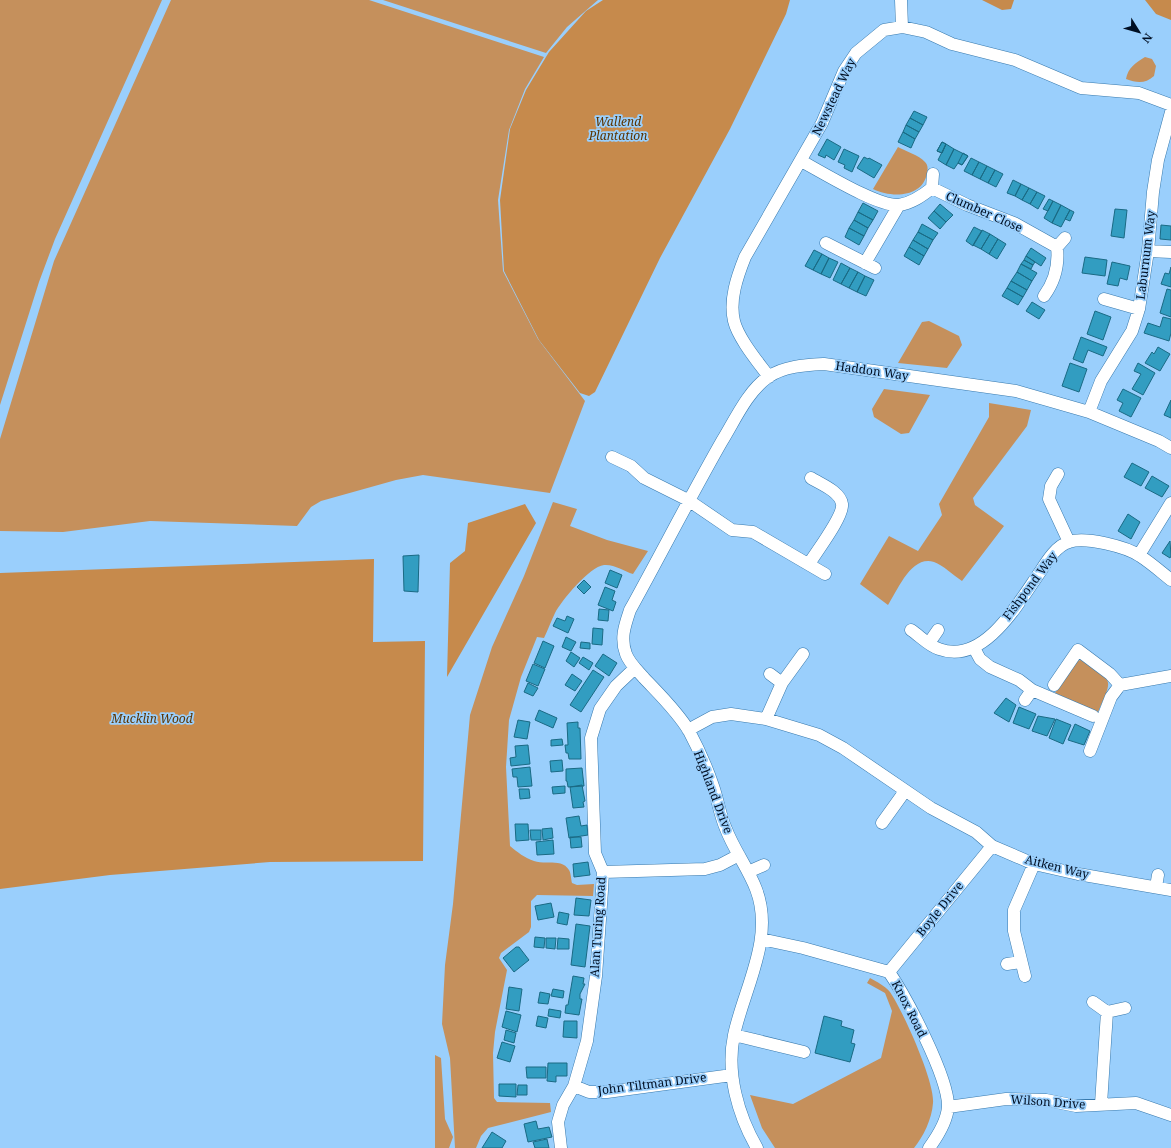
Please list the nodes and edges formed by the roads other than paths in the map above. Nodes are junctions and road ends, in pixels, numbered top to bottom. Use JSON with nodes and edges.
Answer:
{"nodes":[{"id":1,"x":901,"y":0,"type":"edge"},
{"id":2,"x":902,"y":28,"type":"junction"},
{"id":3,"x":1171,"y":105,"type":"edge"},
{"id":4,"x":1171,"y":112,"type":"edge"},
{"id":5,"x":801,"y":161,"type":"junction"},
{"id":6,"x":933,"y":174,"type":"dead end"},
{"id":7,"x":932,"y":188,"type":"junction"},
{"id":8,"x":899,"y":205,"type":"junction"},
{"id":9,"x":826,"y":243,"type":"dead end"},
{"id":10,"x":1148,"y":251,"type":"junction"},
{"id":11,"x":1171,"y":252,"type":"edge"},
{"id":12,"x":1044,"y":296,"type":"dead end"},
{"id":13,"x":1104,"y":299,"type":"dead end"},
{"id":14,"x":1139,"y":309,"type":"junction"},
{"id":15,"x":769,"y":377,"type":"junction"},
{"id":16,"x":1088,"y":412,"type":"junction"},
{"id":17,"x":1171,"y":448,"type":"edge"},
{"id":18,"x":615,"y":462,"type":"dead end"},
{"id":19,"x":1058,"y":474,"type":"dead end"},
{"id":20,"x":811,"y":478,"type":"dead end"},
{"id":21,"x":688,"y":500,"type":"junction"},
{"id":22,"x":1171,"y":502,"type":"edge"},
{"id":23,"x":1069,"y":542,"type":"junction"},
{"id":24,"x":662,"y":550,"type":"joint"},
{"id":25,"x":1139,"y":555,"type":"junction"},
{"id":26,"x":809,"y":564,"type":"junction"},
{"id":27,"x":825,"y":574,"type":"dead end"},
{"id":28,"x":1171,"y":580,"type":"edge"},
{"id":29,"x":911,"y":630,"type":"dead end"},
{"id":30,"x":938,"y":630,"type":"dead end"},
{"id":31,"x":929,"y":643,"type":"junction"},
{"id":32,"x":974,"y":648,"type":"junction"},
{"id":33,"x":803,"y":654,"type":"dead end"},
{"id":34,"x":635,"y":668,"type":"junction"},
{"id":35,"x":770,"y":674,"type":"dead end"},
{"id":36,"x":1171,"y":676,"type":"edge"},
{"id":37,"x":782,"y":683,"type":"junction"},
{"id":38,"x":1054,"y":685,"type":"dead end"},
{"id":39,"x":1120,"y":685,"type":"junction"},
{"id":40,"x":1032,"y":690,"type":"junction"},
{"id":41,"x":1025,"y":700,"type":"dead end"},
{"id":42,"x":1093,"y":716,"type":"dead end"},
{"id":43,"x":766,"y":719,"type":"junction"},
{"id":44,"x":688,"y":730,"type":"junction"},
{"id":45,"x":1090,"y":750,"type":"dead end"},
{"id":46,"x":905,"y":791,"type":"junction"},
{"id":47,"x":882,"y":824,"type":"dead end"},
{"id":48,"x":992,"y":846,"type":"junction"},
{"id":49,"x":739,"y":855,"type":"junction"},
{"id":50,"x":1034,"y":864,"type":"junction"},
{"id":51,"x":764,"y":865,"type":"dead end"},
{"id":52,"x":603,"y":872,"type":"junction"},
{"id":53,"x":748,"y":872,"type":"junction"},
{"id":54,"x":1158,"y":875,"type":"dead end"},
{"id":55,"x":1164,"y":889,"type":"edge"},
{"id":56,"x":761,"y":939,"type":"junction"},
{"id":57,"x":1020,"y":962,"type":"junction"},
{"id":58,"x":1007,"y":964,"type":"dead end"},
{"id":59,"x":890,"y":972,"type":"junction"},
{"id":60,"x":1025,"y":976,"type":"dead end"},
{"id":61,"x":1093,"y":1002,"type":"dead end"},
{"id":62,"x":1124,"y":1008,"type":"dead end"},
{"id":63,"x":1107,"y":1012,"type":"junction"},
{"id":64,"x":734,"y":1035,"type":"junction"},
{"id":65,"x":804,"y":1052,"type":"dead end"},
{"id":66,"x":732,"y":1075,"type":"junction"},
{"id":67,"x":574,"y":1086,"type":"junction"},
{"id":68,"x":1101,"y":1104,"type":"junction"},
{"id":69,"x":948,"y":1107,"type":"junction"},
{"id":70,"x":1171,"y":1115,"type":"edge"},
{"id":71,"x":561,"y":1148,"type":"edge"},
{"id":72,"x":756,"y":1148,"type":"edge"},
{"id":73,"x":929,"y":1148,"type":"edge"}],
"edges":[{"from":1,"to":2,"type":"street"},
{"from":2,"to":3,"type":"street","name":"Newstead Way"},
{"from":2,"to":5,"type":"street","name":"Newstead Way"},
{"from":4,"to":10,"type":"street","name":"Laburnum Way"},
{"from":5,"to":8,"type":"street"},
{"from":5,"to":15,"type":"street","name":"Newstead Way"},
{"from":6,"to":7,"type":"street","name":"Clumber Close"},
{"from":7,"to":8,"type":"street","name":"Clumber Close"},
{"from":7,"to":12,"type":"street","name":"Clumber Close"},
{"from":8,"to":9,"type":"street"},
{"from":10,"to":11,"type":"street"},
{"from":10,"to":14,"type":"street","name":"Laburnum Way"},
{"from":13,"to":14,"type":"street"},
{"from":14,"to":16,"type":"street","name":"Laburnum Way"},
{"from":15,"to":16,"type":"street","name":"Haddon Way"},
{"from":15,"to":21,"type":"street","name":"Haddon Way"},
{"from":16,"to":17,"type":"street","name":"Haddon Way"},
{"from":18,"to":21,"type":"street"},
{"from":19,"to":23,"type":"street"},
{"from":20,"to":26,"type":"street"},
{"from":21,"to":24,"type":"street","name":"Haddon Way"},
{"from":21,"to":26,"type":"street"},
{"from":22,"to":25,"type":"street"},
{"from":23,"to":25,"type":"street","name":"Fishpond Way"},
{"from":23,"to":32,"type":"street","name":"Fishpond Way"},
{"from":24,"to":34,"type":"street","name":"Highland Drive"},
{"from":25,"to":28,"type":"street"},
{"from":26,"to":27,"type":"street"},
{"from":29,"to":31,"type":"street","name":"Fishpond Way"},
{"from":30,"to":31,"type":"street"},
{"from":31,"to":32,"type":"street","name":"Fishpond Way"},
{"from":32,"to":40,"type":"street"},
{"from":33,"to":37,"type":"street"},
{"from":34,"to":44,"type":"street","name":"Highland Drive"},
{"from":34,"to":52,"type":"street","name":"Alan Turing Road"},
{"from":35,"to":37,"type":"street"},
{"from":36,"to":39,"type":"street"},
{"from":37,"to":43,"type":"street"},
{"from":38,"to":39,"type":"street"},
{"from":39,"to":45,"type":"street"},
{"from":40,"to":41,"type":"street"},
{"from":40,"to":42,"type":"street"},
{"from":43,"to":44,"type":"street","name":"Aitken Way"},
{"from":43,"to":46,"type":"street","name":"Aitken Way"},
{"from":44,"to":49,"type":"street","name":"Highland Drive"},
{"from":46,"to":47,"type":"street"},
{"from":46,"to":48,"type":"street","name":"Aitken Way"},
{"from":48,"to":50,"type":"street","name":"Aitken Way"},
{"from":48,"to":59,"type":"street","name":"Boyle Drive"},
{"from":49,"to":52,"type":"street"},
{"from":49,"to":53,"type":"street","name":"Highland Drive"},
{"from":50,"to":55,"type":"street","name":"Aitken Way"},
{"from":50,"to":57,"type":"street"},
{"from":51,"to":53,"type":"street"},
{"from":52,"to":67,"type":"street","name":"Alan Turing Road"},
{"from":53,"to":56,"type":"street","name":"Highland Drive"},
{"from":54,"to":55,"type":"street","name":"Aitken Way"},
{"from":56,"to":59,"type":"street","name":"Knox Road"},
{"from":56,"to":64,"type":"street","name":"Highland Drive"},
{"from":57,"to":58,"type":"street"},
{"from":57,"to":60,"type":"street"},
{"from":59,"to":69,"type":"street","name":"Knox Road"},
{"from":61,"to":63,"type":"street"},
{"from":62,"to":63,"type":"street"},
{"from":63,"to":68,"type":"street"},
{"from":64,"to":65,"type":"street"},
{"from":64,"to":66,"type":"street","name":"Highland Drive"},
{"from":66,"to":67,"type":"street","name":"John Tiltman Drive"},
{"from":66,"to":72,"type":"street","name":"Highland Drive"},
{"from":67,"to":71,"type":"street","name":"Alan Turing Road"},
{"from":68,"to":69,"type":"street","name":"Wilson Drive"},
{"from":68,"to":70,"type":"street","name":"Wilson Drive"},
{"from":69,"to":73,"type":"street","name":"Knox Road"}]}
